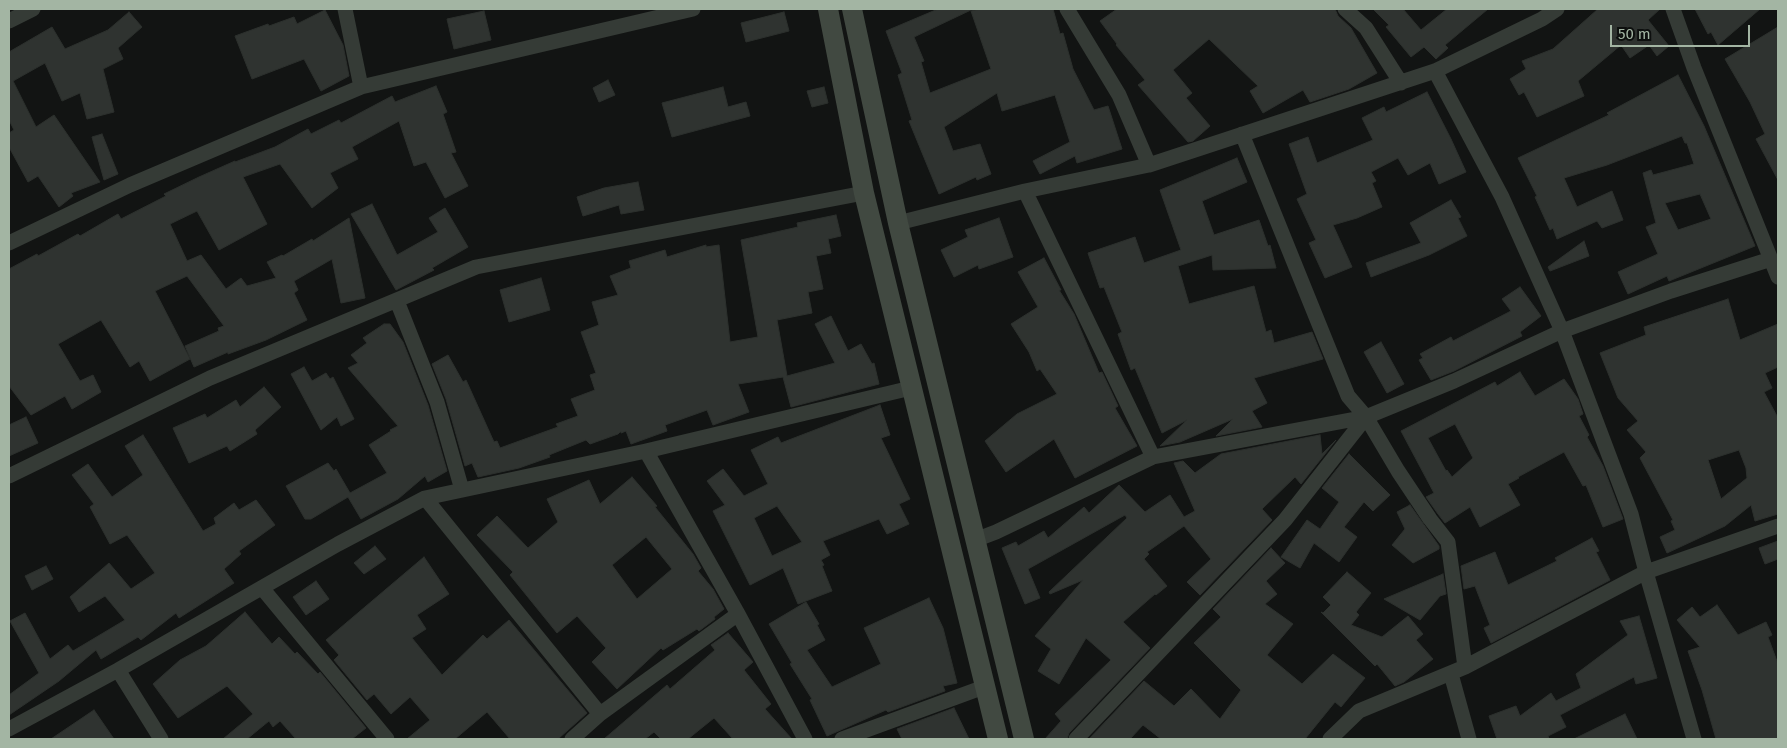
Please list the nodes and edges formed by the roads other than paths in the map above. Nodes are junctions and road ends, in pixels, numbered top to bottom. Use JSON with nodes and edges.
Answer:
{"nodes":[{"id":1,"x":32,"y":9,"type":"edge"},
{"id":2,"x":345,"y":9,"type":"edge"},
{"id":3,"x":693,"y":9,"type":"edge"},
{"id":4,"x":828,"y":9,"type":"edge"},
{"id":5,"x":852,"y":9,"type":"edge"},
{"id":6,"x":1067,"y":9,"type":"edge"},
{"id":7,"x":1345,"y":9,"type":"edge"},
{"id":8,"x":1557,"y":9,"type":"edge"},
{"id":9,"x":1673,"y":9,"type":"edge"},
{"id":10,"x":9,"y":21,"type":"edge"},
{"id":11,"x":1434,"y":71,"type":"junction"},
{"id":12,"x":1401,"y":83,"type":"junction"},
{"id":13,"x":361,"y":87,"type":"junction"},
{"id":14,"x":1242,"y":134,"type":"junction"},
{"id":15,"x":1149,"y":165,"type":"junction"},
{"id":16,"x":1025,"y":191,"type":"junction"},
{"id":17,"x":864,"y":193,"type":"junction"},
{"id":18,"x":898,"y":223,"type":"junction"},
{"id":19,"x":9,"y":243,"type":"edge"},
{"id":20,"x":1771,"y":259,"type":"junction"},
{"id":21,"x":1778,"y":277,"type":"edge"},
{"id":22,"x":397,"y":301,"type":"junction"},
{"id":23,"x":1562,"y":331,"type":"junction"},
{"id":24,"x":911,"y":388,"type":"junction"},
{"id":25,"x":1366,"y":417,"type":"junction"},
{"id":26,"x":646,"y":451,"type":"junction"},
{"id":27,"x":1152,"y":457,"type":"junction"},
{"id":28,"x":9,"y":476,"type":"edge"},
{"id":29,"x":462,"y":490,"type":"junction"},
{"id":30,"x":425,"y":498,"type":"junction"},
{"id":31,"x":1778,"y":526,"type":"edge"},
{"id":32,"x":975,"y":540,"type":"junction"},
{"id":33,"x":1646,"y":572,"type":"junction"},
{"id":34,"x":262,"y":588,"type":"junction"},
{"id":35,"x":738,"y":614,"type":"junction"},
{"id":36,"x":1465,"y":667,"type":"junction"},
{"id":37,"x":118,"y":670,"type":"junction"},
{"id":38,"x":1451,"y":674,"type":"junction"},
{"id":39,"x":984,"y":687,"type":"junction"},
{"id":40,"x":600,"y":714,"type":"junction"},
{"id":41,"x":9,"y":729,"type":"edge"},
{"id":42,"x":161,"y":739,"type":"edge"},
{"id":43,"x":387,"y":739,"type":"edge"},
{"id":44,"x":572,"y":739,"type":"edge"},
{"id":45,"x":805,"y":739,"type":"edge"},
{"id":46,"x":842,"y":739,"type":"edge"},
{"id":47,"x":998,"y":739,"type":"edge"},
{"id":48,"x":1024,"y":739,"type":"edge"},
{"id":49,"x":1076,"y":739,"type":"edge"},
{"id":50,"x":1330,"y":739,"type":"edge"},
{"id":51,"x":1469,"y":739,"type":"edge"},
{"id":52,"x":1694,"y":739,"type":"edge"}],
"edges":[{"from":1,"to":10,"type":"street"},
{"from":2,"to":13,"type":"street"},
{"from":3,"to":13,"type":"street"},
{"from":4,"to":17,"type":"main road"},
{"from":5,"to":18,"type":"main road"},
{"from":6,"to":15,"type":"street"},
{"from":7,"to":12,"type":"street"},
{"from":8,"to":11,"type":"street"},
{"from":9,"to":20,"type":"street"},
{"from":11,"to":12,"type":"street"},
{"from":11,"to":23,"type":"street"},
{"from":12,"to":14,"type":"street"},
{"from":13,"to":19,"type":"street"},
{"from":14,"to":15,"type":"street"},
{"from":14,"to":25,"type":"street"},
{"from":15,"to":16,"type":"street"},
{"from":16,"to":18,"type":"street"},
{"from":16,"to":27,"type":"street"},
{"from":17,"to":22,"type":"street"},
{"from":17,"to":24,"type":"main road"},
{"from":18,"to":32,"type":"main road"},
{"from":20,"to":21,"type":"street"},
{"from":20,"to":23,"type":"street"},
{"from":22,"to":28,"type":"street"},
{"from":22,"to":29,"type":"street"},
{"from":23,"to":25,"type":"street"},
{"from":23,"to":33,"type":"street"},
{"from":24,"to":26,"type":"street"},
{"from":24,"to":39,"type":"main road"},
{"from":25,"to":27,"type":"street"},
{"from":25,"to":36,"type":"street"},
{"from":25,"to":49,"type":"street"},
{"from":26,"to":29,"type":"street"},
{"from":26,"to":35,"type":"street"},
{"from":27,"to":32,"type":"street"},
{"from":29,"to":30,"type":"street"},
{"from":30,"to":34,"type":"street"},
{"from":30,"to":40,"type":"street"},
{"from":31,"to":33,"type":"street"},
{"from":32,"to":48,"type":"main road"},
{"from":33,"to":36,"type":"street"},
{"from":33,"to":52,"type":"street"},
{"from":34,"to":37,"type":"street"},
{"from":34,"to":43,"type":"street"},
{"from":35,"to":40,"type":"street"},
{"from":35,"to":45,"type":"street"},
{"from":36,"to":38,"type":"street"},
{"from":37,"to":41,"type":"street"},
{"from":37,"to":42,"type":"street"},
{"from":38,"to":50,"type":"street"},
{"from":38,"to":51,"type":"street"},
{"from":39,"to":46,"type":"street"},
{"from":39,"to":47,"type":"main road"},
{"from":40,"to":44,"type":"street"}]}
